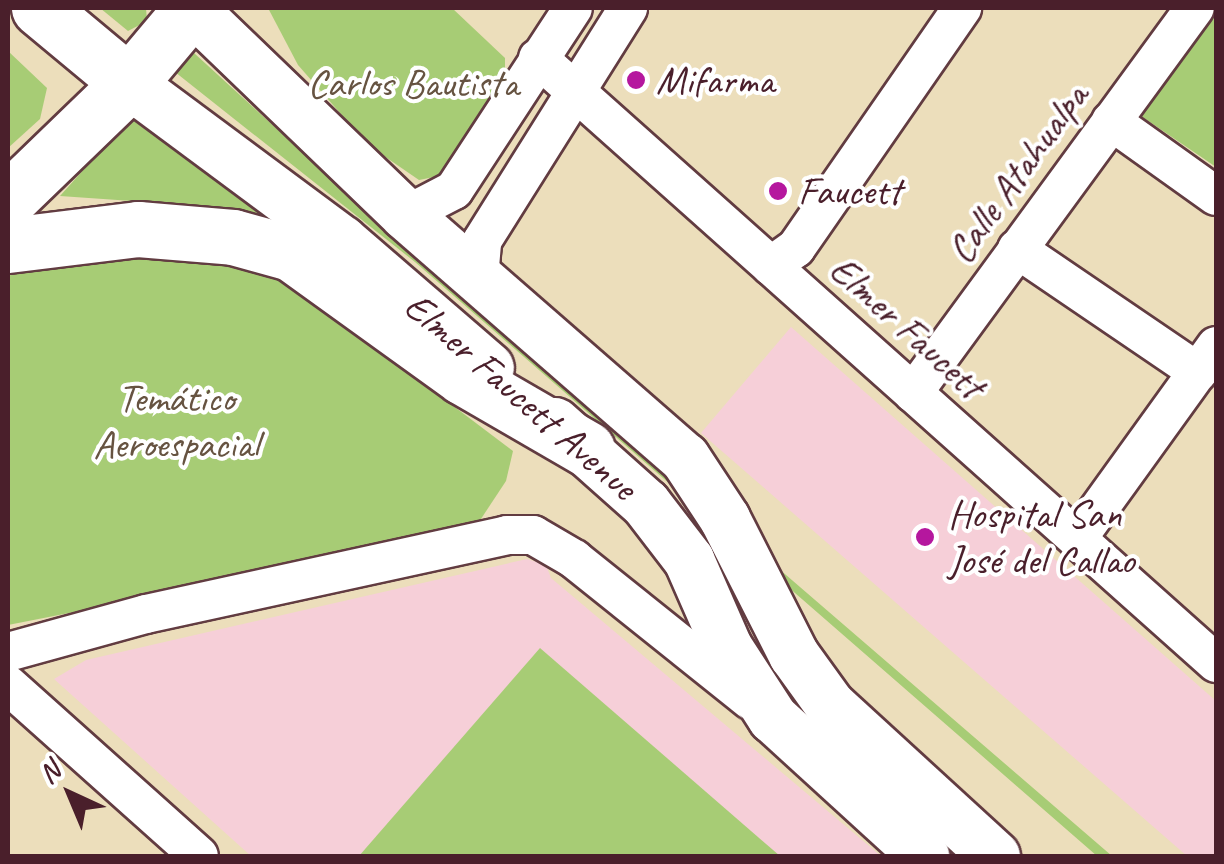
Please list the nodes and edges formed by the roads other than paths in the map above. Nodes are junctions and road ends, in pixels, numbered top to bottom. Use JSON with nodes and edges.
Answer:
{"nodes":[{"id":1,"x":38,"y":8,"type":"edge"},
{"id":2,"x":192,"y":8,"type":"edge"},
{"id":3,"x":572,"y":8,"type":"edge"},
{"id":4,"x":628,"y":8,"type":"edge"},
{"id":5,"x":962,"y":8,"type":"edge"},
{"id":6,"x":1195,"y":8,"type":"edge"},
{"id":7,"x":538,"y":58,"type":"junction"},
{"id":8,"x":129,"y":82,"type":"junction"},
{"id":9,"x":575,"y":91,"type":"junction"},
{"id":10,"x":1110,"y":120,"type":"junction"},
{"id":11,"x":1216,"y":196,"type":"edge"},
{"id":12,"x":8,"y":200,"type":"edge"},
{"id":13,"x":406,"y":214,"type":"junction"},
{"id":14,"x":8,"y":246,"type":"edge"},
{"id":15,"x":1017,"y":249,"type":"junction"},
{"id":16,"x":771,"y":266,"type":"junction"},
{"id":17,"x":479,"y":278,"type":"junction"},
{"id":18,"x":1207,"y":359,"type":"edge"},
{"id":19,"x":914,"y":393,"type":"junction"},
{"id":20,"x":586,"y":449,"type":"junction"},
{"id":21,"x":1077,"y":539,"type":"junction"},
{"id":22,"x":8,"y":652,"type":"edge"},
{"id":23,"x":1215,"y":659,"type":"edge"},
{"id":24,"x":8,"y":686,"type":"edge"},
{"id":25,"x":773,"y":718,"type":"junction"},
{"id":26,"x":199,"y":856,"type":"edge"},
{"id":27,"x":924,"y":856,"type":"edge"},
{"id":28,"x":995,"y":856,"type":"edge"}],
"edges":[{"from":1,"to":8,"type":"highway","name":"Elmer Faucett Avenue"},
{"from":2,"to":8,"type":"highway"},
{"from":2,"to":13,"type":"main road","name":"Elmer Faucett Avenue"},
{"from":3,"to":7,"type":"street"},
{"from":4,"to":9,"type":"street"},
{"from":5,"to":16,"type":"street"},
{"from":6,"to":10,"type":"street","name":"Calle Atahualpa"},
{"from":7,"to":9,"type":"street","name":"Elmer Faucett"},
{"from":7,"to":13,"type":"street"},
{"from":8,"to":12,"type":"highway"},
{"from":8,"to":20,"type":"main road","name":"Elmer Faucett Avenue"},
{"from":9,"to":16,"type":"street","name":"Elmer Faucett"},
{"from":9,"to":17,"type":"street"},
{"from":10,"to":11,"type":"street"},
{"from":10,"to":15,"type":"street","name":"Calle Atahualpa"},
{"from":13,"to":17,"type":"main road","name":"Elmer Faucett Avenue"},
{"from":14,"to":20,"type":"highway"},
{"from":15,"to":18,"type":"street"},
{"from":15,"to":19,"type":"street","name":"Calle Atahualpa"},
{"from":16,"to":19,"type":"street","name":"Elmer Faucett"},
{"from":17,"to":28,"type":"main road","name":"Elmer Faucett Avenue"},
{"from":18,"to":21,"type":"street"},
{"from":19,"to":21,"type":"street","name":"Elmer Faucett"},
{"from":20,"to":25,"type":"main road","name":"Elmer Faucett Avenue"},
{"from":21,"to":23,"type":"street","name":"Elmer Faucett"},
{"from":22,"to":25,"type":"street"},
{"from":24,"to":26,"type":"street"},
{"from":25,"to":27,"type":"main road","name":"Elmer Faucett Avenue"}]}
